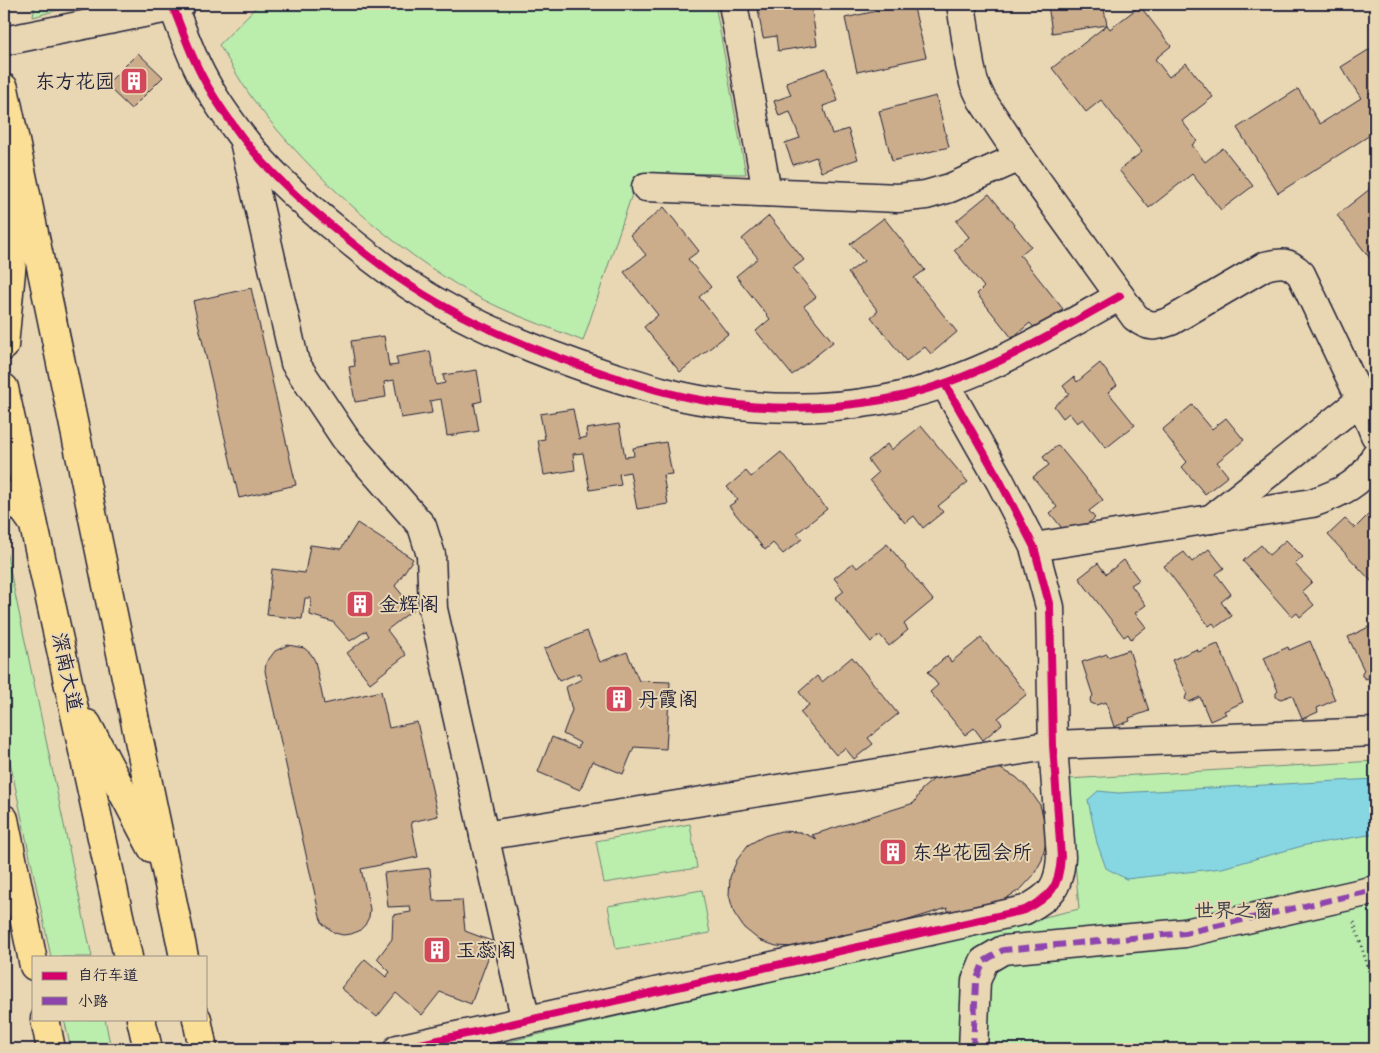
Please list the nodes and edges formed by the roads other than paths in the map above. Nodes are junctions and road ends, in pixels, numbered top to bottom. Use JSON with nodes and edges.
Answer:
{"nodes":[{"id":1,"x":733,"y":4,"type":"edge"},
{"id":2,"x":961,"y":4,"type":"edge"},
{"id":3,"x":177,"y":5,"type":"edge"},
{"id":4,"x":4,"y":41,"type":"edge"},
{"id":5,"x":4,"y":88,"type":"edge"},
{"id":6,"x":243,"y":139,"type":"junction"},
{"id":7,"x":1020,"y":157,"type":"junction"},
{"id":8,"x":20,"y":168,"type":"junction"},
{"id":9,"x":646,"y":187,"type":"dead end"},
{"id":10,"x":767,"y":192,"type":"junction"},
{"id":11,"x":1120,"y":296,"type":"junction"},
{"id":12,"x":4,"y":346,"type":"edge"},
{"id":13,"x":945,"y":384,"type":"junction"},
{"id":14,"x":1361,"y":400,"type":"junction"},
{"id":15,"x":5,"y":405,"type":"edge"},
{"id":16,"x":1375,"y":435,"type":"edge"},
{"id":17,"x":1375,"y":456,"type":"edge"},
{"id":18,"x":4,"y":495,"type":"edge"},
{"id":19,"x":1210,"y":520,"type":"junction"},
{"id":20,"x":35,"y":526,"type":"junction"},
{"id":21,"x":1034,"y":547,"type":"junction"},
{"id":22,"x":71,"y":695,"type":"junction"},
{"id":23,"x":1375,"y":732,"type":"edge"},
{"id":24,"x":1053,"y":745,"type":"junction"},
{"id":25,"x":4,"y":819,"type":"edge"},
{"id":26,"x":484,"y":836,"type":"junction"},
{"id":27,"x":167,"y":875,"type":"junction"},
{"id":28,"x":1375,"y":890,"type":"edge"},
{"id":29,"x":32,"y":956,"type":"edge"},
{"id":30,"x":128,"y":956,"type":"edge"},
{"id":31,"x":184,"y":956,"type":"edge"},
{"id":32,"x":45,"y":1020,"type":"edge"},
{"id":33,"x":141,"y":1020,"type":"edge"},
{"id":34,"x":197,"y":1020,"type":"edge"},
{"id":35,"x":526,"y":1021,"type":"junction"},
{"id":36,"x":51,"y":1049,"type":"edge"},
{"id":37,"x":148,"y":1049,"type":"edge"},
{"id":38,"x":203,"y":1049,"type":"edge"},
{"id":39,"x":398,"y":1049,"type":"edge"},
{"id":40,"x":973,"y":1049,"type":"edge"}],
"edges":[{"from":1,"to":10,"type":"street"},
{"from":2,"to":7,"type":"street"},
{"from":3,"to":4,"type":"street"},
{"from":3,"to":6,"type":"street"},
{"from":5,"to":8,"type":"main road"},
{"from":6,"to":13,"type":"street"},
{"from":6,"to":26,"type":"street"},
{"from":7,"to":10,"type":"street"},
{"from":7,"to":11,"type":"street"},
{"from":8,"to":12,"type":"main road"},
{"from":8,"to":27,"type":"main road"},
{"from":9,"to":10,"type":"street"},
{"from":11,"to":13,"type":"street"},
{"from":11,"to":14,"type":"street"},
{"from":13,"to":21,"type":"street"},
{"from":14,"to":16,"type":"street"},
{"from":14,"to":19,"type":"street"},
{"from":15,"to":20,"type":"main road","name":"深南大道"},
{"from":17,"to":19,"type":"street"},
{"from":18,"to":20,"type":"main road"},
{"from":19,"to":21,"type":"street"},
{"from":20,"to":22,"type":"main road","name":"深南大道"},
{"from":21,"to":24,"type":"street"},
{"from":22,"to":27,"type":"main road"},
{"from":22,"to":30,"type":"main road","name":"深南大道"},
{"from":23,"to":24,"type":"street"},
{"from":24,"to":26,"type":"street"},
{"from":24,"to":35,"type":"street"},
{"from":25,"to":29,"type":"main road"},
{"from":26,"to":35,"type":"street"},
{"from":27,"to":31,"type":"main road"},
{"from":28,"to":40,"type":"street"},
{"from":32,"to":36,"type":"main road"},
{"from":33,"to":37,"type":"main road"},
{"from":34,"to":38,"type":"main road"},
{"from":35,"to":39,"type":"street"}]}
